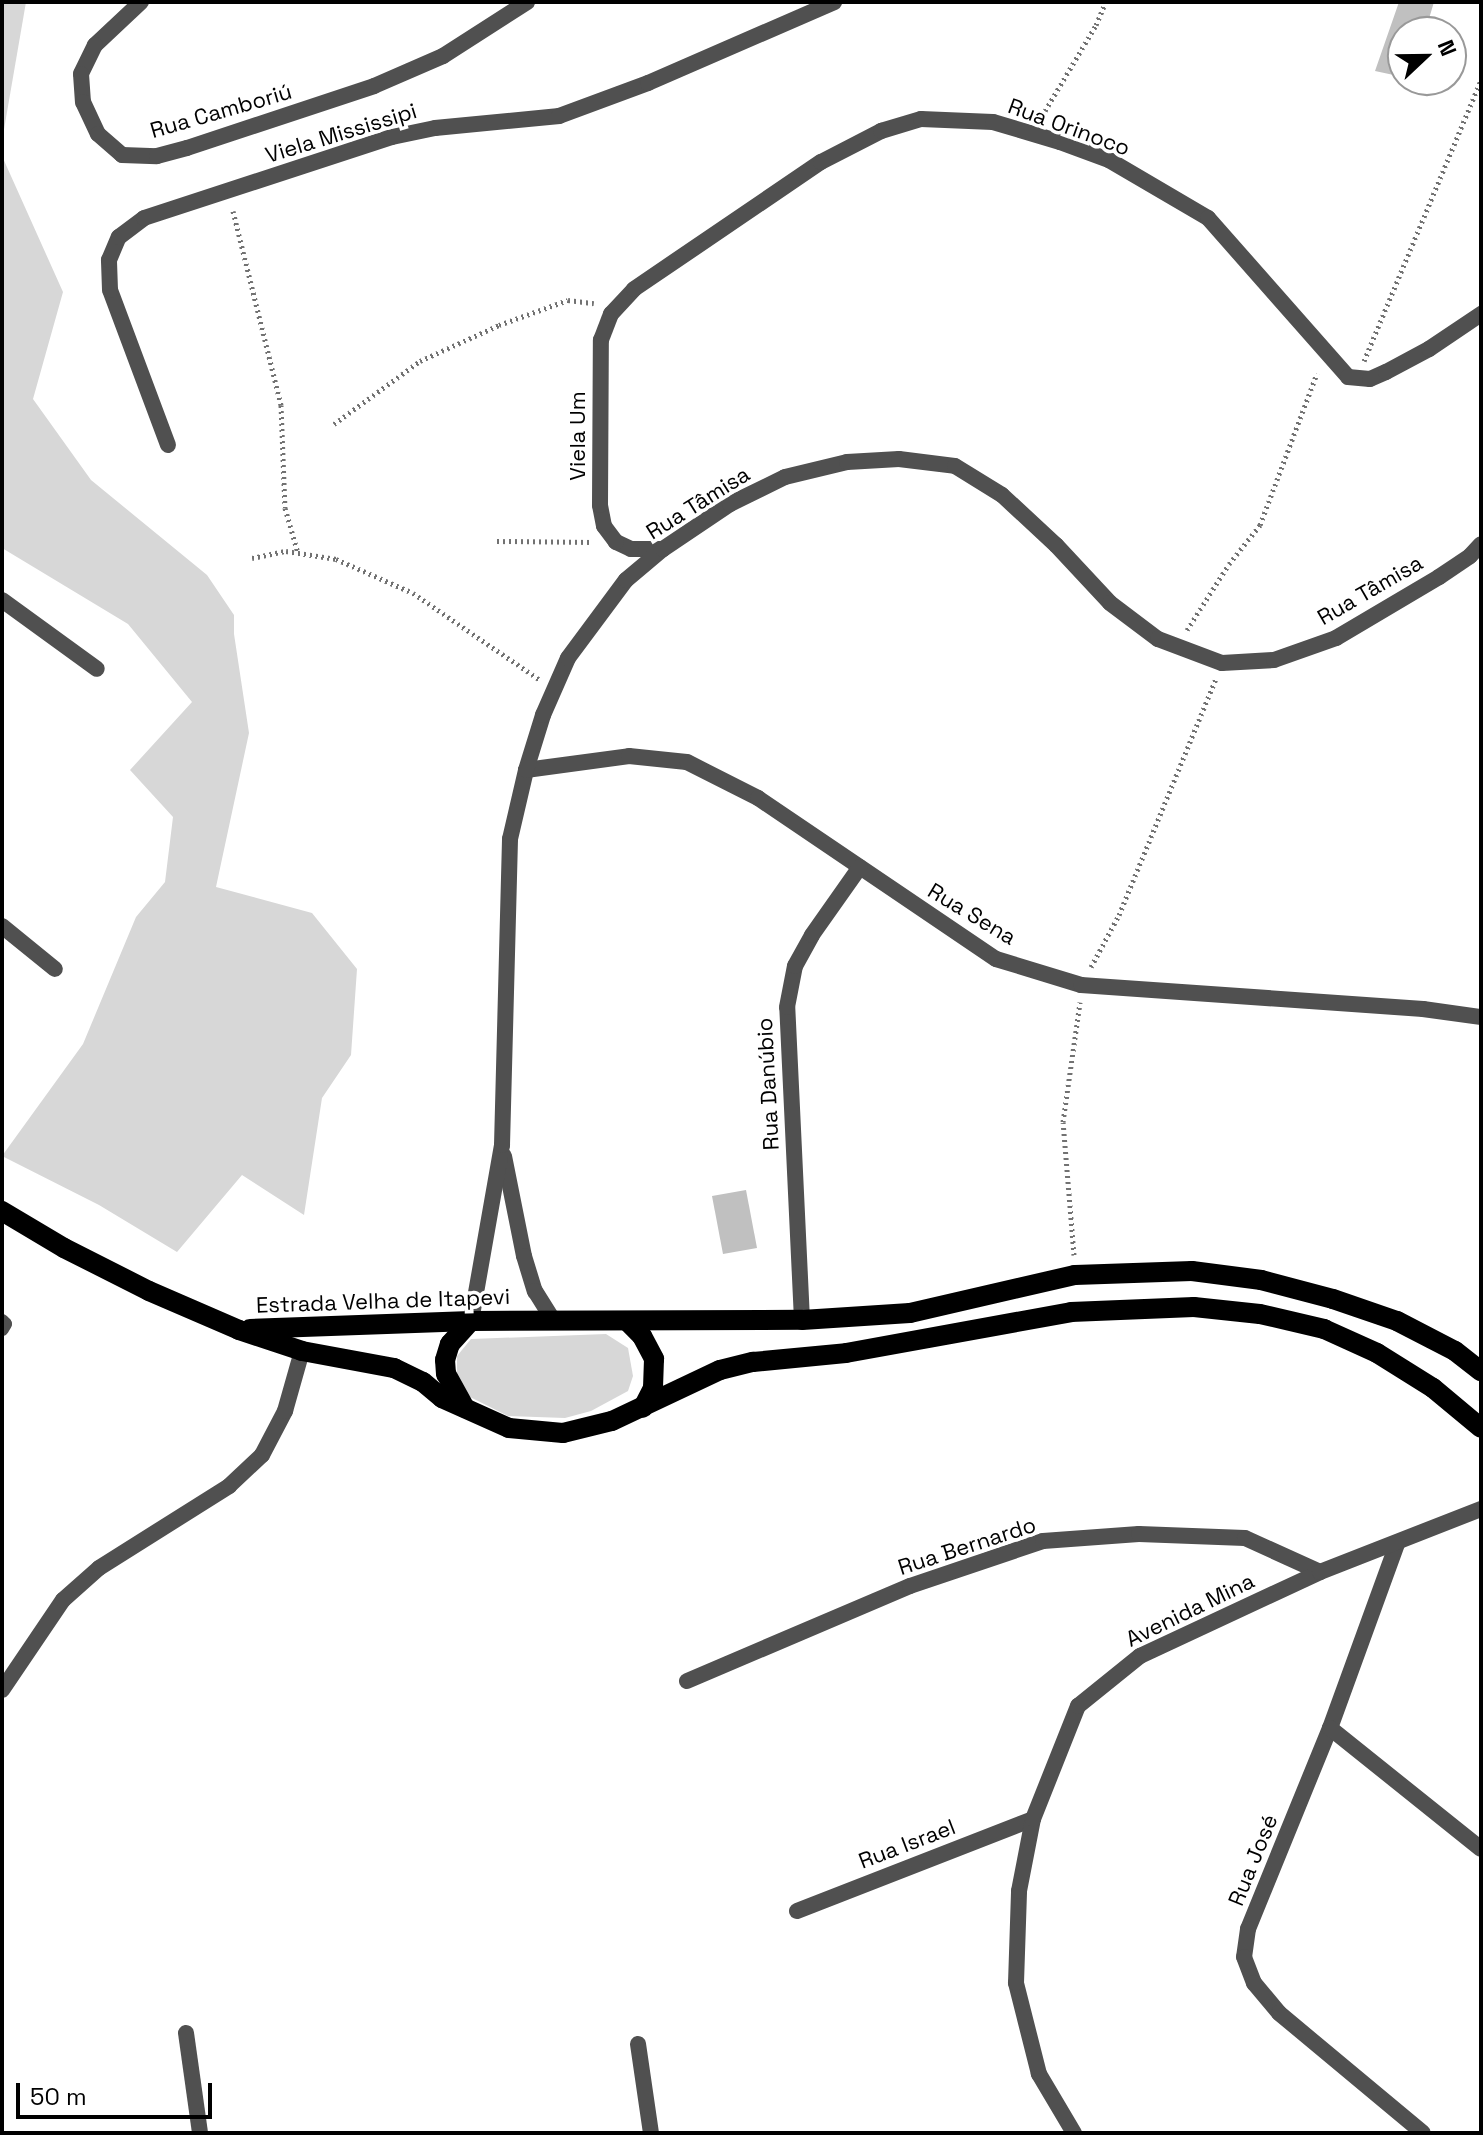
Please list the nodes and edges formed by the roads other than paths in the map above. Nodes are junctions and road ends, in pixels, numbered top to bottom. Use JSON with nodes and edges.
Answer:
{"nodes":[{"id":1,"x":141,"y":2,"type":"edge"},
{"id":2,"x":527,"y":2,"type":"edge"},
{"id":3,"x":834,"y":2,"type":"edge"},
{"id":4,"x":634,"y":289,"type":"joint"},
{"id":5,"x":1481,"y":314,"type":"edge"},
{"id":6,"x":168,"y":445,"type":"dead end"},
{"id":7,"x":663,"y":549,"type":"junction"},
{"id":8,"x":1477,"y":552,"type":"edge"},
{"id":9,"x":2,"y":600,"type":"edge"},
{"id":10,"x":97,"y":669,"type":"dead end"},
{"id":11,"x":526,"y":770,"type":"junction"},
{"id":12,"x":860,"y":867,"type":"junction"},
{"id":13,"x":2,"y":926,"type":"edge"},
{"id":14,"x":55,"y":969,"type":"dead end"},
{"id":15,"x":1481,"y":1017,"type":"edge"},
{"id":16,"x":502,"y":1145,"type":"junction"},
{"id":17,"x":2,"y":1211,"type":"edge"},
{"id":18,"x":802,"y":1320,"type":"junction"},
{"id":19,"x":2,"y":1321,"type":"edge"},
{"id":20,"x":471,"y":1321,"type":"junction"},
{"id":21,"x":627,"y":1321,"type":"junction"},
{"id":22,"x":554,"y":1322,"type":"junction"},
{"id":23,"x":2,"y":1329,"type":"edge"},
{"id":24,"x":239,"y":1330,"type":"junction"},
{"id":25,"x":302,"y":1351,"type":"junction"},
{"id":26,"x":1481,"y":1371,"type":"edge"},
{"id":27,"x":465,"y":1408,"type":"junction"},
{"id":28,"x":643,"y":1408,"type":"junction"},
{"id":29,"x":1481,"y":1428,"type":"edge"},
{"id":30,"x":1478,"y":1515,"type":"edge"},
{"id":31,"x":1397,"y":1544,"type":"junction"},
{"id":32,"x":1320,"y":1572,"type":"junction"},
{"id":33,"x":687,"y":1681,"type":"dead end"},
{"id":34,"x":2,"y":1690,"type":"edge"},
{"id":35,"x":1330,"y":1728,"type":"junction"},
{"id":36,"x":1033,"y":1819,"type":"junction"},
{"id":37,"x":1481,"y":1849,"type":"edge"},
{"id":38,"x":797,"y":1911,"type":"dead end"},
{"id":39,"x":186,"y":2033,"type":"dead end"},
{"id":40,"x":638,"y":2044,"type":"dead end"},
{"id":41,"x":200,"y":2133,"type":"edge"},
{"id":42,"x":651,"y":2133,"type":"edge"},
{"id":43,"x":1074,"y":2133,"type":"edge"},
{"id":44,"x":1423,"y":2133,"type":"edge"}],
"edges":[{"from":1,"to":2,"type":"street","name":"Rua Camboriú"},
{"from":3,"to":6,"type":"street","name":"Viela Mississipi"},
{"from":4,"to":5,"type":"street","name":"Rua Orinoco"},
{"from":4,"to":7,"type":"street","name":"Viela Um"},
{"from":7,"to":8,"type":"street","name":"Rua Tâmisa"},
{"from":7,"to":11,"type":"street","name":"Rua Tâmisa"},
{"from":9,"to":10,"type":"street"},
{"from":11,"to":12,"type":"street","name":"Rua Sena"},
{"from":11,"to":16,"type":"street","name":"Rua Tâmisa"},
{"from":12,"to":15,"type":"street","name":"Rua Sena"},
{"from":12,"to":18,"type":"street","name":"Rua Danúbio"},
{"from":13,"to":14,"type":"street"},
{"from":16,"to":20,"type":"street","name":"Rua Tâmisa"},
{"from":16,"to":22,"type":"street","name":"Rua Tâmisa"},
{"from":17,"to":24,"type":"main road"},
{"from":18,"to":21,"type":"main road","name":"Estrada Velha de Itapevi"},
{"from":18,"to":26,"type":"main road","name":"Estrada Velha de Itapevi"},
{"from":19,"to":23,"type":"lane"},
{"from":20,"to":22,"type":"main road","name":"Estrada Velha de Itapevi"},
{"from":20,"to":24,"type":"main road","name":"Estrada Velha de Itapevi"},
{"from":20,"to":27,"type":"main road"},
{"from":21,"to":22,"type":"main road","name":"Estrada Velha de Itapevi"},
{"from":21,"to":28,"type":"main road"},
{"from":24,"to":25,"type":"main road","name":"Estrada Velha de Itapevi"},
{"from":25,"to":27,"type":"main road","name":"Estrada Velha de Itapevi"},
{"from":25,"to":34,"type":"street"},
{"from":27,"to":28,"type":"main road","name":"Estrada Velha de Itapevi"},
{"from":28,"to":29,"type":"main road","name":"Estrada Velha de Itapevi"},
{"from":30,"to":31,"type":"street","name":"Avenida Mina"},
{"from":31,"to":32,"type":"street","name":"Avenida Mina"},
{"from":31,"to":35,"type":"street","name":"Rua José"},
{"from":32,"to":33,"type":"street","name":"Rua Bernardo"},
{"from":32,"to":36,"type":"street","name":"Avenida Mina"},
{"from":35,"to":37,"type":"street"},
{"from":35,"to":44,"type":"street","name":"Rua José"},
{"from":36,"to":38,"type":"street","name":"Rua Israel"},
{"from":36,"to":43,"type":"street","name":"Avenida Mina"},
{"from":39,"to":41,"type":"street"},
{"from":40,"to":42,"type":"street"}]}
